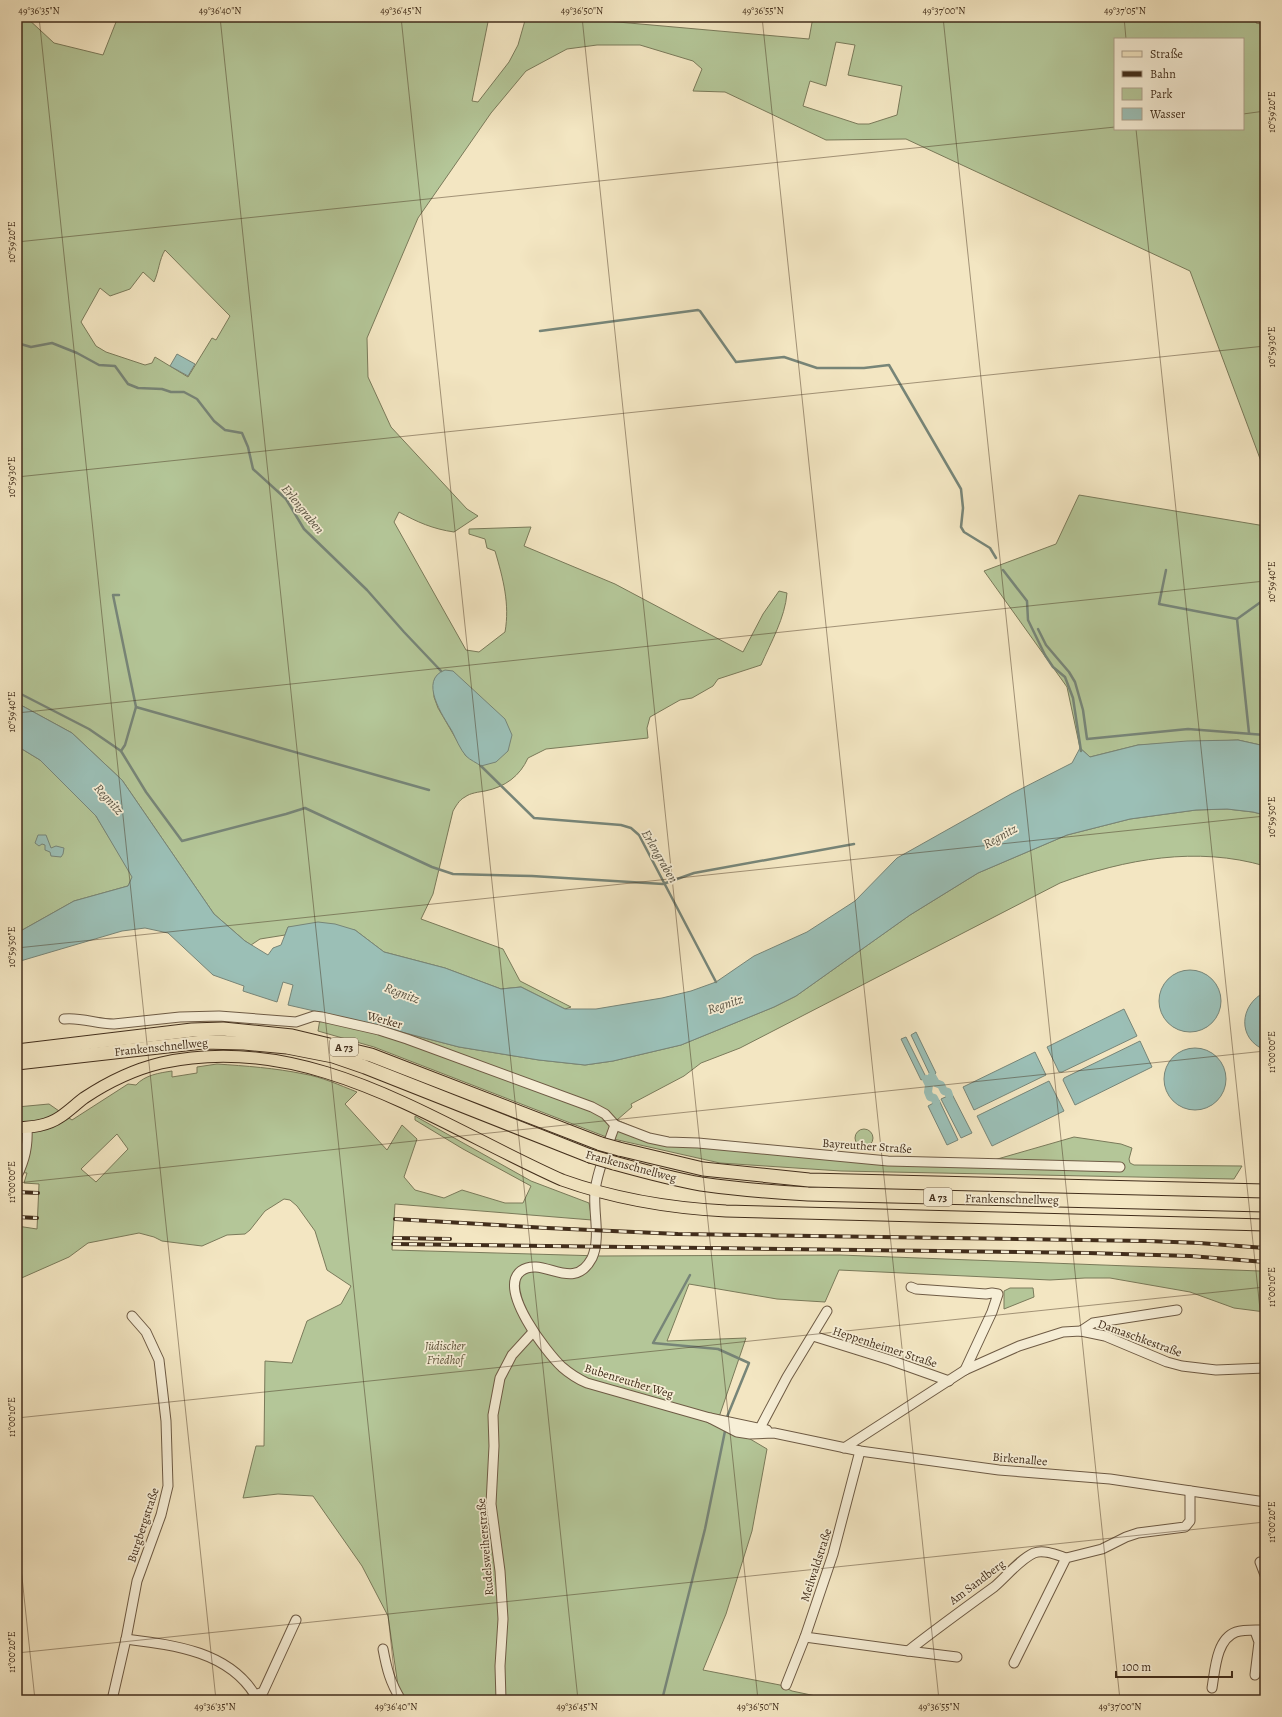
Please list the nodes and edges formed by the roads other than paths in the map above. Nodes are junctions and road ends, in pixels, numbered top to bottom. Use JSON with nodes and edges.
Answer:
{"nodes":[{"id":1,"x":64,"y":1019,"type":"dead end"},
{"id":2,"x":17,"y":1051,"type":"edge"},
{"id":3,"x":17,"y":1063,"type":"edge"},
{"id":4,"x":615,"y":1125,"type":"junction"},
{"id":5,"x":22,"y":1127,"type":"edge"},
{"id":6,"x":1120,"y":1167,"type":"dead end"},
{"id":7,"x":18,"y":1174,"type":"edge"},
{"id":8,"x":595,"y":1191,"type":"junction"},
{"id":9,"x":1265,"y":1191,"type":"edge"},
{"id":10,"x":1265,"y":1205,"type":"edge"},
{"id":11,"x":1265,"y":1225,"type":"edge"},
{"id":12,"x":911,"y":1287,"type":"dead end"},
{"id":13,"x":1177,"y":1310,"type":"dead end"},
{"id":14,"x":826,"y":1311,"type":"dead end"},
{"id":15,"x":132,"y":1316,"type":"dead end"},
{"id":16,"x":1081,"y":1331,"type":"junction"},
{"id":17,"x":533,"y":1332,"type":"junction"},
{"id":18,"x":813,"y":1336,"type":"junction"},
{"id":19,"x":1265,"y":1368,"type":"edge"},
{"id":20,"x":965,"y":1370,"type":"junction"},
{"id":21,"x":949,"y":1381,"type":"junction"},
{"id":22,"x":710,"y":1418,"type":"junction"},
{"id":23,"x":760,"y":1428,"type":"junction"},
{"id":24,"x":774,"y":1433,"type":"junction"},
{"id":25,"x":844,"y":1448,"type":"junction"},
{"id":26,"x":860,"y":1451,"type":"junction"},
{"id":27,"x":1190,"y":1491,"type":"junction"},
{"id":28,"x":1265,"y":1502,"type":"edge"},
{"id":29,"x":1066,"y":1558,"type":"junction"},
{"id":30,"x":1260,"y":1562,"type":"dead end"},
{"id":31,"x":1265,"y":1575,"type":"edge"},
{"id":32,"x":296,"y":1620,"type":"dead end"},
{"id":33,"x":1255,"y":1630,"type":"junction"},
{"id":34,"x":1265,"y":1630,"type":"edge"},
{"id":35,"x":805,"y":1637,"type":"junction"},
{"id":36,"x":126,"y":1639,"type":"junction"},
{"id":37,"x":383,"y":1649,"type":"dead end"},
{"id":38,"x":908,"y":1651,"type":"junction"},
{"id":39,"x":957,"y":1657,"type":"dead end"},
{"id":40,"x":1014,"y":1663,"type":"dead end"},
{"id":41,"x":1255,"y":1676,"type":"dead end"},
{"id":42,"x":786,"y":1684,"type":"dead end"},
{"id":43,"x":1212,"y":1688,"type":"dead end"},
{"id":44,"x":112,"y":1700,"type":"edge"},
{"id":45,"x":401,"y":1700,"type":"edge"},
{"id":46,"x":501,"y":1700,"type":"edge"}],
"edges":[{"from":1,"to":4,"type":"street","name":"Werker"},
{"from":2,"to":9,"type":"highway","name":"Frankenschnellweg","number":"A 73","bridge":true},
{"from":3,"to":10,"type":"highway","name":"Frankenschnellweg","number":"A 73","bridge":true},
{"from":4,"to":6,"type":"street","name":"Bayreuther Straße"},
{"from":4,"to":8,"type":"street"},
{"from":5,"to":7,"type":"street"},
{"from":5,"to":8,"type":"main road"},
{"from":8,"to":11,"type":"main road"},
{"from":8,"to":17,"type":"street","name":"Bubenreuther Weg"},
{"from":12,"to":20,"type":"street"},
{"from":13,"to":16,"type":"street"},
{"from":14,"to":18,"type":"street","name":"Heppenheimer Straße"},
{"from":15,"to":36,"type":"street","name":"Burgbergstraße"},
{"from":16,"to":19,"type":"street","name":"Damaschkestraße"},
{"from":16,"to":20,"type":"street","name":"Damaschkestraße"},
{"from":17,"to":22,"type":"street","name":"Bubenreuther Weg"},
{"from":17,"to":46,"type":"street","name":"Rudelsweiherstraße"},
{"from":18,"to":21,"type":"street","name":"Heppenheimer Straße"},
{"from":18,"to":23,"type":"street","name":"Heppenheimer Straße"},
{"from":20,"to":21,"type":"street","name":"Damaschkestraße"},
{"from":21,"to":25,"type":"street","name":"Damaschkestraße"},
{"from":22,"to":23,"type":"street","name":"Birkenallee"},
{"from":22,"to":24,"type":"street","name":"Birkenallee"},
{"from":23,"to":24,"type":"street","name":"Birkenallee"},
{"from":24,"to":25,"type":"street","name":"Birkenallee"},
{"from":25,"to":26,"type":"street","name":"Birkenallee"},
{"from":26,"to":27,"type":"street","name":"Birkenallee"},
{"from":26,"to":35,"type":"street","name":"Meilwaldstraße"},
{"from":27,"to":28,"type":"street","name":"Birkenallee"},
{"from":27,"to":29,"type":"street","name":"Am Sandberg"},
{"from":29,"to":38,"type":"street","name":"Am Sandberg"},
{"from":29,"to":40,"type":"street"},
{"from":30,"to":31,"type":"street"},
{"from":32,"to":36,"type":"street"},
{"from":33,"to":34,"type":"street"},
{"from":33,"to":41,"type":"street"},
{"from":33,"to":43,"type":"street"},
{"from":35,"to":38,"type":"street"},
{"from":35,"to":42,"type":"street","name":"Meilwaldstraße"},
{"from":36,"to":44,"type":"street","name":"Burgbergstraße"},
{"from":37,"to":45,"type":"street"},
{"from":38,"to":39,"type":"street"}]}
